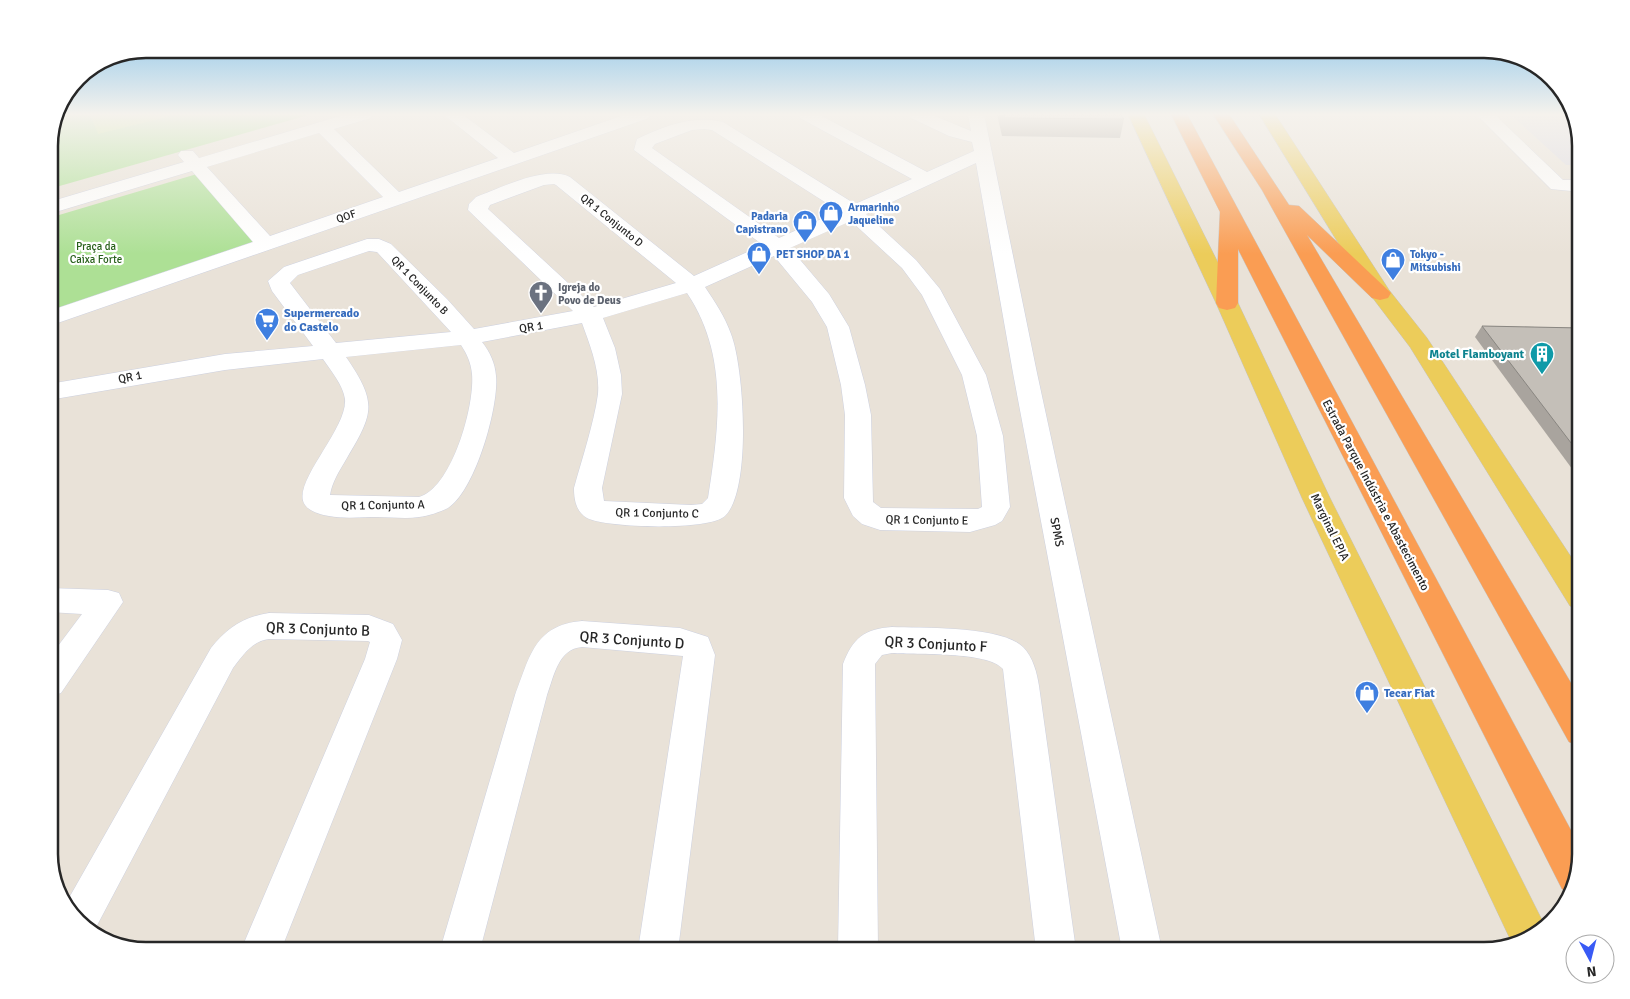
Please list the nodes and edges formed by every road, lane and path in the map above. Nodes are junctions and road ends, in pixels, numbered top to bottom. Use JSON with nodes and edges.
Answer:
{"nodes":[{"id":1,"x":186,"y":161,"type":"edge"},
{"id":2,"x":187,"y":161,"type":"edge"},
{"id":3,"x":193,"y":161,"type":"edge"},
{"id":4,"x":361,"y":161,"type":"edge"},
{"id":5,"x":506,"y":161,"type":"edge"},
{"id":6,"x":658,"y":161,"type":"edge"},
{"id":7,"x":771,"y":161,"type":"edge"},
{"id":8,"x":892,"y":161,"type":"edge"},
{"id":9,"x":947,"y":161,"type":"edge"},
{"id":10,"x":986,"y":161,"type":"edge"},
{"id":11,"x":1158,"y":161,"type":"edge"},
{"id":12,"x":1203,"y":161,"type":"edge"},
{"id":13,"x":1252,"y":161,"type":"edge"},
{"id":14,"x":1296,"y":161,"type":"edge"},
{"id":15,"x":1533,"y":161,"type":"edge"},
{"id":16,"x":924,"y":178,"type":"junction"},
{"id":17,"x":1572,"y":186,"type":"edge"},
{"id":18,"x":1271,"y":190,"type":"junction"},
{"id":19,"x":58,"y":194,"type":"edge"},
{"id":20,"x":395,"y":199,"type":"junction"},
{"id":21,"x":58,"y":205,"type":"edge"},
{"id":22,"x":852,"y":211,"type":"junction"},
{"id":23,"x":1229,"y":212,"type":"junction"},
{"id":24,"x":265,"y":243,"type":"junction"},
{"id":25,"x":777,"y":246,"type":"junction"},
{"id":26,"x":692,"y":284,"type":"junction"},
{"id":27,"x":1380,"y":293,"type":"junction"},
{"id":28,"x":1227,"y":303,"type":"junction"},
{"id":29,"x":590,"y":315,"type":"junction"},
{"id":30,"x":58,"y":316,"type":"edge"},
{"id":31,"x":469,"y":337,"type":"junction"},
{"id":32,"x":327,"y":351,"type":"junction"},
{"id":33,"x":58,"y":390,"type":"edge"},
{"id":34,"x":1572,"y":583,"type":"edge"},
{"id":35,"x":58,"y":600,"type":"edge"},
{"id":36,"x":58,"y":670,"type":"edge"},
{"id":37,"x":1572,"y":715,"type":"edge"},
{"id":38,"x":1571,"y":868,"type":"edge"},
{"id":39,"x":82,"y":914,"type":"edge"},
{"id":40,"x":1526,"y":931,"type":"edge"},
{"id":41,"x":264,"y":942,"type":"edge"},
{"id":42,"x":462,"y":942,"type":"edge"},
{"id":43,"x":659,"y":942,"type":"edge"},
{"id":44,"x":858,"y":942,"type":"edge"},
{"id":45,"x":1055,"y":942,"type":"edge"},
{"id":46,"x":1140,"y":942,"type":"edge"}],
"edges":[{"from":1,"to":19,"type":"street"},
{"from":2,"to":21,"type":"street"},
{"from":3,"to":24,"type":"street"},
{"from":4,"to":20,"type":"street"},
{"from":5,"to":20,"type":"street","name":"QOF"},
{"from":6,"to":25,"type":"street"},
{"from":7,"to":22,"type":"street"},
{"from":8,"to":16,"type":"street"},
{"from":9,"to":16,"type":"street","name":"QR 1"},
{"from":10,"to":46,"type":"street","name":"SPMS"},
{"from":11,"to":28,"type":"main road","name":"Marginal EPIA"},
{"from":12,"to":23,"type":"highway","name":"Estrada Parque Indústria e Abastecimento"},
{"from":13,"to":18,"type":"highway"},
{"from":14,"to":27,"type":"main road"},
{"from":15,"to":17,"type":"street"},
{"from":16,"to":22,"type":"street","name":"QR 1"},
{"from":18,"to":27,"type":"highway"},
{"from":18,"to":37,"type":"highway"},
{"from":20,"to":24,"type":"street","name":"QOF"},
{"from":22,"to":25,"type":"street","name":"QR 1"},
{"from":22,"to":25,"type":"street","name":"QR 1 Conjunto E"},
{"from":23,"to":28,"type":"highway"},
{"from":23,"to":38,"type":"highway","name":"Estrada Parque Indústria e Abastecimento"},
{"from":24,"to":30,"type":"street","name":"QOF"},
{"from":25,"to":26,"type":"street","name":"QR 1"},
{"from":26,"to":29,"type":"street","name":"QR 1"},
{"from":26,"to":29,"type":"street","name":"QR 1 Conjunto D"},
{"from":26,"to":29,"type":"street","name":"QR 1 Conjunto C"},
{"from":27,"to":34,"type":"main road"},
{"from":28,"to":40,"type":"main road","name":"Marginal EPIA"},
{"from":29,"to":31,"type":"street","name":"QR 1"},
{"from":31,"to":32,"type":"street","name":"QR 1"},
{"from":31,"to":32,"type":"street","name":"QR 1 Conjunto B"},
{"from":31,"to":32,"type":"street","name":"QR 1 Conjunto A"},
{"from":32,"to":33,"type":"street","name":"QR 1"},
{"from":35,"to":36,"type":"street"},
{"from":39,"to":41,"type":"street","name":"QR 3 Conjunto B"},
{"from":42,"to":43,"type":"street","name":"QR 3 Conjunto D"},
{"from":44,"to":45,"type":"street","name":"QR 3 Conjunto F"}]}
